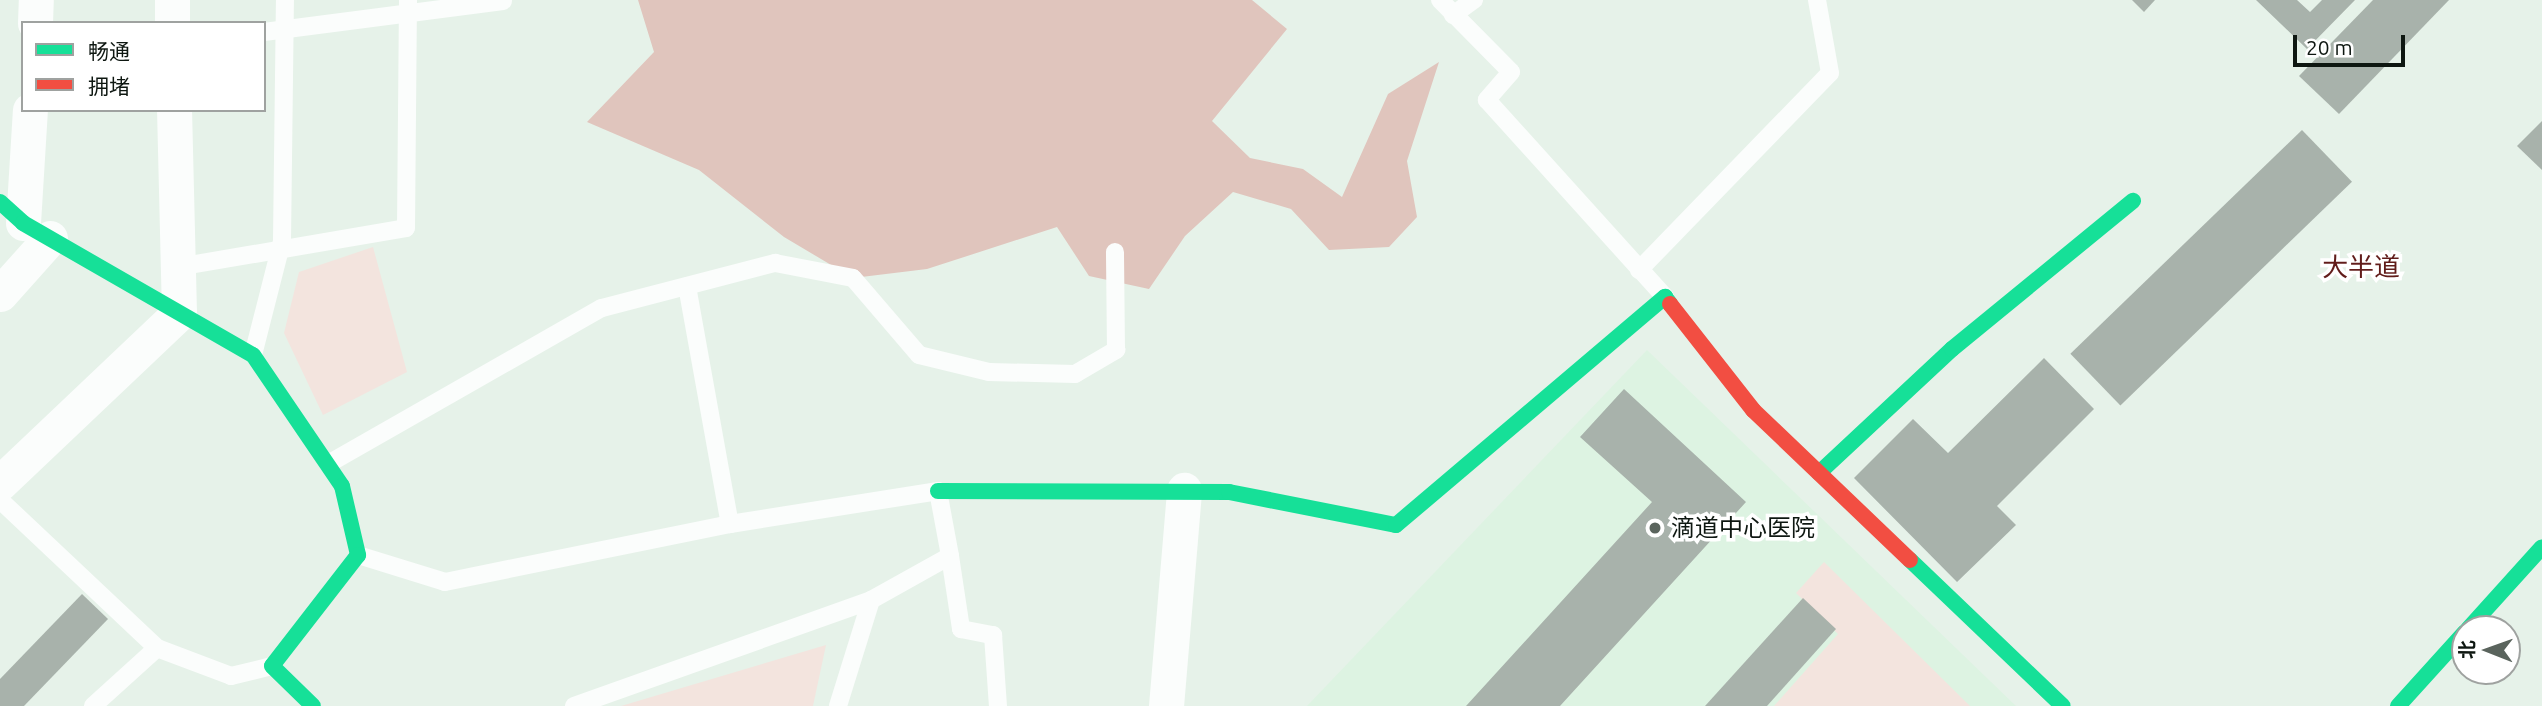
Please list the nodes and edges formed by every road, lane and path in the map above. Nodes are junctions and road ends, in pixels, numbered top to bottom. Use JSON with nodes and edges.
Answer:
{"nodes":[{"id":1,"x":36,"y":0,"type":"edge"},
{"id":2,"x":172,"y":0,"type":"edge"},
{"id":3,"x":285,"y":0,"type":"edge"},
{"id":4,"x":1440,"y":0,"type":"edge"},
{"id":5,"x":1474,"y":0,"type":"edge"},
{"id":6,"x":1817,"y":0,"type":"edge"},
{"id":7,"x":503,"y":1,"type":"edge"},
{"id":8,"x":407,"y":7,"type":"edge"},
{"id":9,"x":1453,"y":15,"type":"junction"},
{"id":10,"x":35,"y":21,"type":"edge"},
{"id":11,"x":172,"y":21,"type":"edge"},
{"id":12,"x":266,"y":32,"type":"edge"},
{"id":13,"x":288,"y":32,"type":"junction"},
{"id":14,"x":30,"y":112,"type":"edge"},
{"id":15,"x":174,"y":112,"type":"edge"},
{"id":16,"x":2133,"y":201,"type":"dead end"},
{"id":17,"x":24,"y":221,"type":"edge"},
{"id":18,"x":1115,"y":252,"type":"dead end"},
{"id":19,"x":178,"y":267,"type":"junction"},
{"id":20,"x":1639,"y":270,"type":"junction"},
{"id":21,"x":687,"y":286,"type":"junction"},
{"id":22,"x":0,"y":294,"type":"edge"},
{"id":23,"x":1665,"y":297,"type":"junction"},
{"id":24,"x":179,"y":313,"type":"junction"},
{"id":25,"x":253,"y":355,"type":"junction"},
{"id":26,"x":328,"y":464,"type":"junction"},
{"id":27,"x":1819,"y":473,"type":"junction"},
{"id":28,"x":0,"y":483,"type":"edge"},
{"id":29,"x":1184,"y":490,"type":"junction"},
{"id":30,"x":938,"y":491,"type":"junction"},
{"id":31,"x":0,"y":500,"type":"edge"},
{"id":32,"x":730,"y":524,"type":"junction"},
{"id":33,"x":2542,"y":547,"type":"edge"},
{"id":34,"x":358,"y":555,"type":"junction"},
{"id":35,"x":950,"y":555,"type":"junction"},
{"id":36,"x":871,"y":600,"type":"junction"},
{"id":37,"x":2480,"y":615,"type":"edge"},
{"id":38,"x":157,"y":648,"type":"junction"},
{"id":39,"x":2451,"y":648,"type":"edge"},
{"id":40,"x":272,"y":666,"type":"junction"},
{"id":41,"x":93,"y":706,"type":"edge"},
{"id":42,"x":313,"y":706,"type":"edge"},
{"id":43,"x":573,"y":706,"type":"edge"},
{"id":44,"x":838,"y":706,"type":"edge"},
{"id":45,"x":998,"y":706,"type":"edge"},
{"id":46,"x":1166,"y":706,"type":"edge"},
{"id":47,"x":2063,"y":706,"type":"edge"},
{"id":48,"x":2398,"y":706,"type":"edge"}],
"edges":[{"from":1,"to":10,"type":"street"},
{"from":2,"to":11,"type":"street"},
{"from":3,"to":13,"type":"lane"},
{"from":4,"to":9,"type":"lane"},
{"from":5,"to":9,"type":"lane"},
{"from":6,"to":20,"type":"lane"},
{"from":7,"to":8,"type":"lane"},
{"from":8,"to":13,"type":"lane"},
{"from":8,"to":19,"type":"lane"},
{"from":9,"to":20,"type":"lane"},
{"from":12,"to":13,"type":"lane"},
{"from":13,"to":25,"type":"lane"},
{"from":14,"to":17,"type":"street"},
{"from":15,"to":19,"type":"street"},
{"from":16,"to":27,"type":"main road"},
{"from":17,"to":22,"type":"street"},
{"from":17,"to":24,"type":"main road"},
{"from":18,"to":21,"type":"lane"},
{"from":19,"to":24,"type":"street"},
{"from":20,"to":23,"type":"lane"},
{"from":21,"to":26,"type":"lane"},
{"from":21,"to":32,"type":"lane"},
{"from":23,"to":27,"type":"main road"},
{"from":23,"to":29,"type":"main road"},
{"from":24,"to":25,"type":"main road"},
{"from":24,"to":28,"type":"street"},
{"from":25,"to":26,"type":"main road"},
{"from":26,"to":34,"type":"main road"},
{"from":27,"to":47,"type":"main road"},
{"from":29,"to":30,"type":"main road"},
{"from":29,"to":46,"type":"street"},
{"from":30,"to":32,"type":"lane"},
{"from":30,"to":35,"type":"lane"},
{"from":31,"to":38,"type":"lane"},
{"from":32,"to":34,"type":"lane"},
{"from":33,"to":37,"type":"main road"},
{"from":34,"to":40,"type":"main road"},
{"from":35,"to":36,"type":"lane"},
{"from":35,"to":45,"type":"lane"},
{"from":36,"to":43,"type":"lane"},
{"from":36,"to":44,"type":"lane"},
{"from":38,"to":40,"type":"lane"},
{"from":38,"to":41,"type":"lane"},
{"from":39,"to":48,"type":"main road"},
{"from":40,"to":42,"type":"main road"}]}
